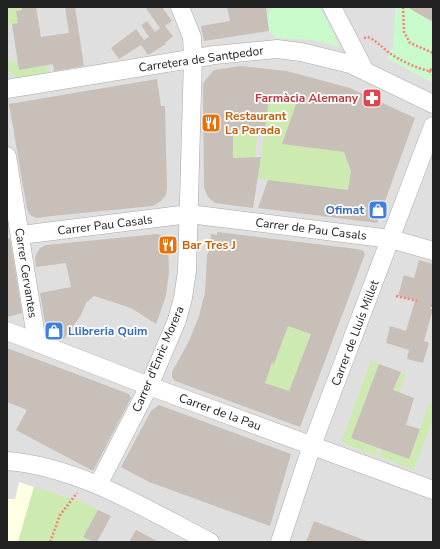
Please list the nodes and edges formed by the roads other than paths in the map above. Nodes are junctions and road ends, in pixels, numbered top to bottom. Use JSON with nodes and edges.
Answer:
{"nodes":[{"id":1,"x":180,"y":7,"type":"edge"},
{"id":2,"x":332,"y":7,"type":"edge"},
{"id":3,"x":192,"y":58,"type":"junction"},
{"id":4,"x":365,"y":71,"type":"junction"},
{"id":5,"x":7,"y":89,"type":"edge"},
{"id":6,"x":433,"y":104,"type":"edge"},
{"id":7,"x":433,"y":126,"type":"edge"},
{"id":8,"x":7,"y":156,"type":"edge"},
{"id":9,"x":189,"y":214,"type":"junction"},
{"id":10,"x":21,"y":235,"type":"junction"},
{"id":11,"x":391,"y":239,"type":"junction"},
{"id":12,"x":433,"y":251,"type":"edge"},
{"id":13,"x":7,"y":331,"type":"edge"},
{"id":14,"x":37,"y":343,"type":"junction"},
{"id":15,"x":149,"y":386,"type":"junction"},
{"id":16,"x":312,"y":445,"type":"junction"},
{"id":17,"x":7,"y":461,"type":"edge"},
{"id":18,"x":94,"y":483,"type":"junction"},
{"id":19,"x":433,"y":490,"type":"edge"},
{"id":20,"x":210,"y":542,"type":"edge"},
{"id":21,"x":280,"y":542,"type":"edge"}],
"edges":[{"from":1,"to":3,"type":"street","name":"Carrer d'Enric Morera"},
{"from":2,"to":4,"type":"street"},
{"from":3,"to":4,"type":"street","name":"Carretera de Santpedor"},
{"from":3,"to":5,"type":"street","name":"Carretera de Santpedor"},
{"from":3,"to":9,"type":"street","name":"Carrer d'Enric Morera"},
{"from":4,"to":6,"type":"street","name":"Carretera de Santpedor"},
{"from":7,"to":11,"type":"street","name":"Carrer de Lluís Millet"},
{"from":8,"to":10,"type":"street","name":"Carrer Cervantes"},
{"from":9,"to":10,"type":"street","name":"Carrer Pau Casals"},
{"from":9,"to":11,"type":"street","name":"Carrer de Pau Casals"},
{"from":9,"to":15,"type":"street","name":"Carrer d'Enric Morera"},
{"from":10,"to":14,"type":"street","name":"Carrer Cervantes"},
{"from":11,"to":12,"type":"street","name":"Carrer de Pau Casals"},
{"from":11,"to":16,"type":"street","name":"Carrer de Lluís Millet"},
{"from":13,"to":14,"type":"street","name":"Carrer de la Pau"},
{"from":14,"to":15,"type":"street","name":"Carrer de la Pau"},
{"from":15,"to":16,"type":"street","name":"Carrer de la Pau"},
{"from":15,"to":18,"type":"street","name":"Carrer d'Enric Morera"},
{"from":16,"to":19,"type":"street","name":"Carrer de la Pau"},
{"from":16,"to":21,"type":"street","name":"Carrer de Lluís Millet"},
{"from":17,"to":18,"type":"street"},
{"from":18,"to":20,"type":"street"}]}
